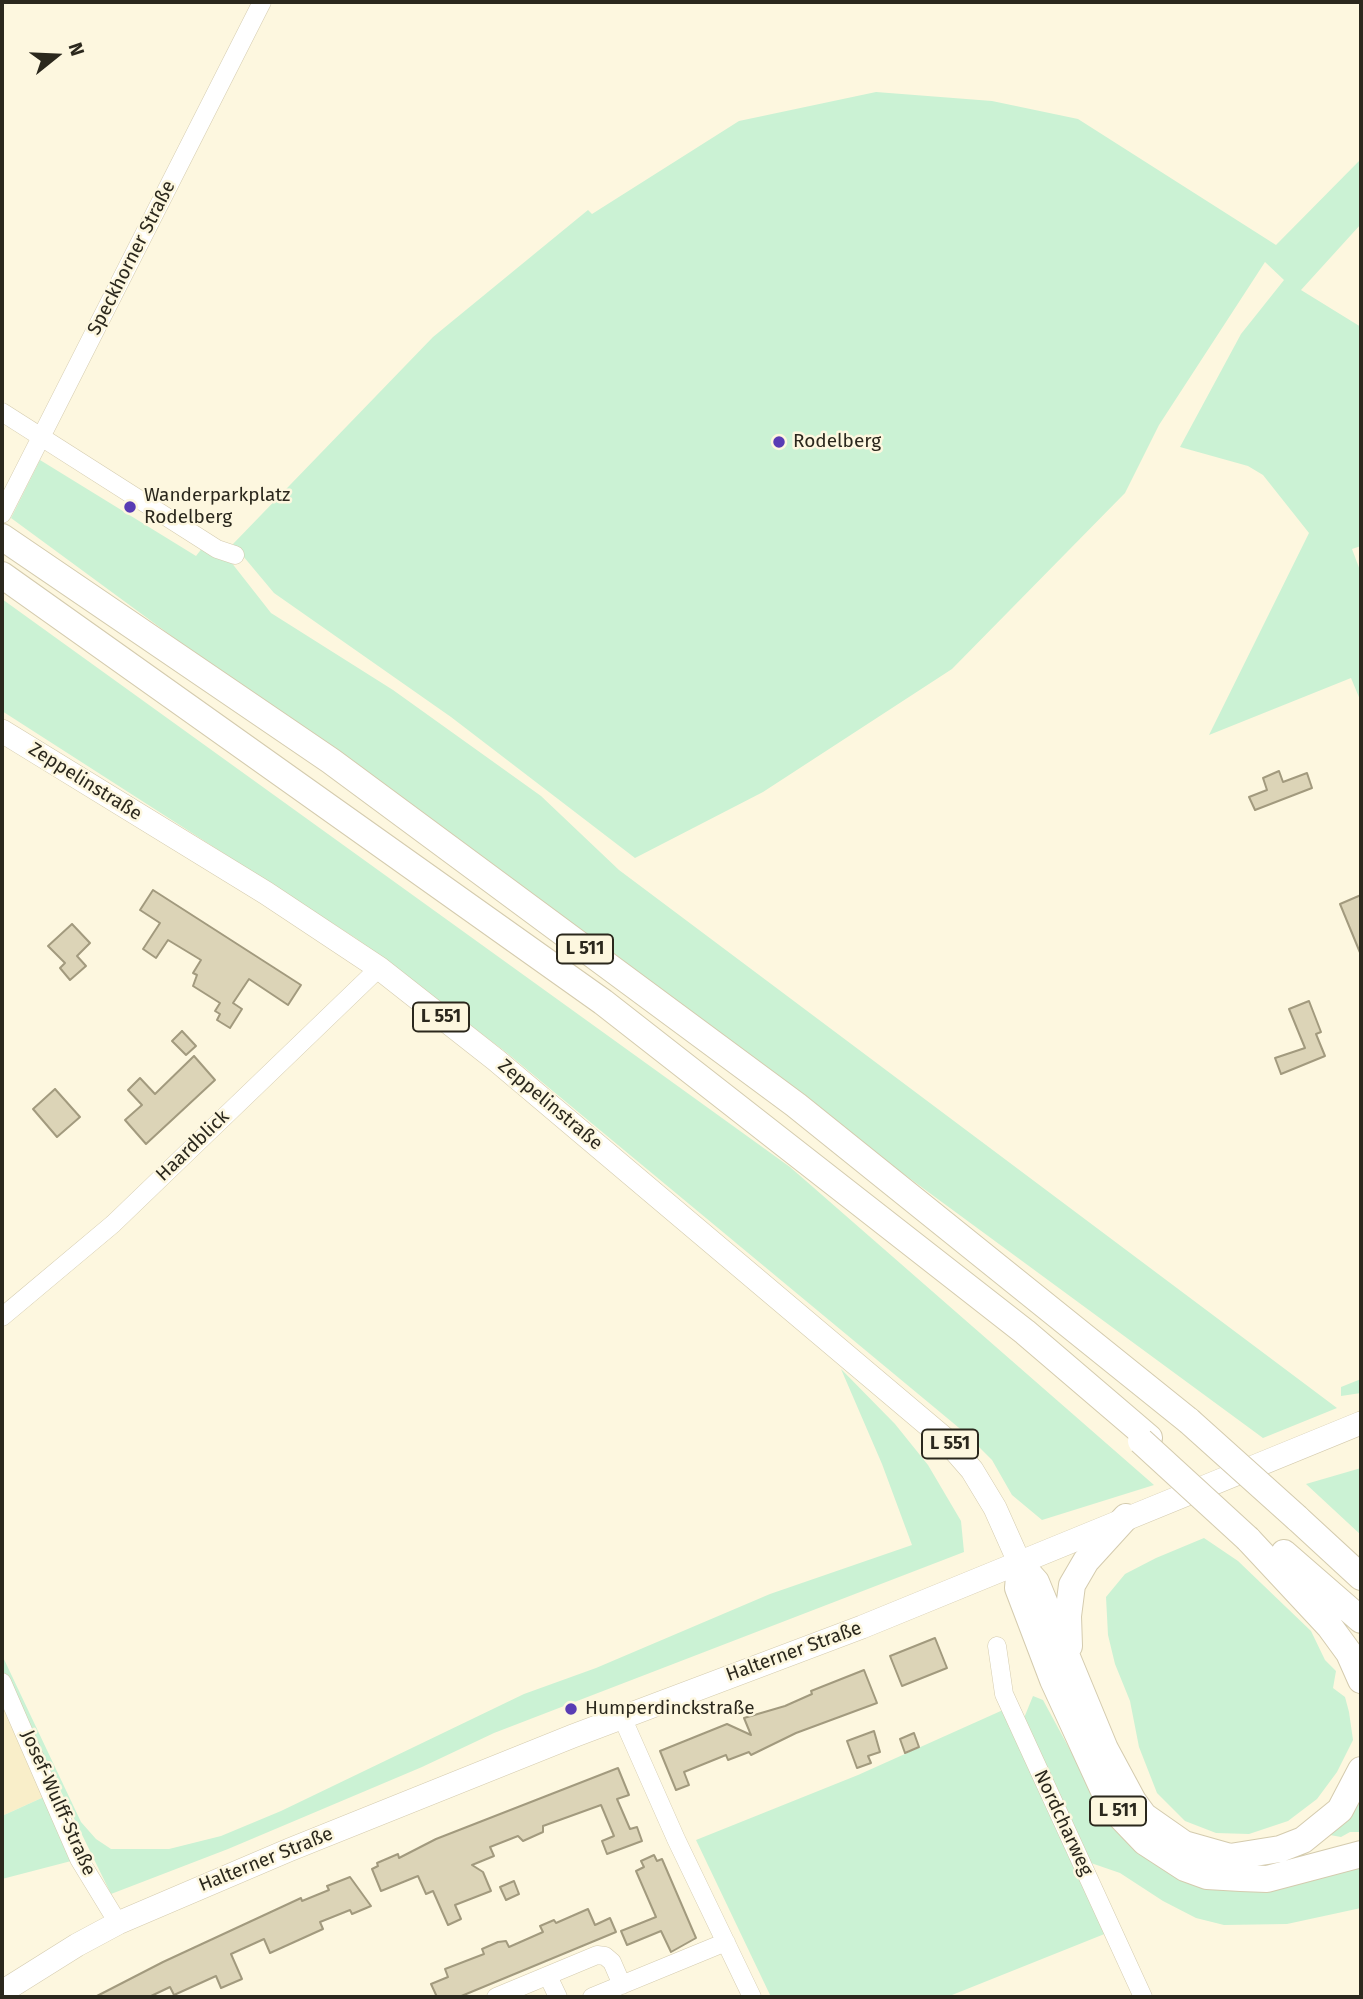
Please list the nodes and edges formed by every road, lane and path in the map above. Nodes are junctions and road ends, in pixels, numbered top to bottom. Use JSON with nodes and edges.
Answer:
{"nodes":[{"id":1,"x":262,"y":2,"type":"edge"},
{"id":2,"x":2,"y":412,"type":"edge"},
{"id":3,"x":41,"y":438,"type":"junction"},
{"id":4,"x":2,"y":514,"type":"edge"},
{"id":5,"x":8,"y":541,"type":"edge"},
{"id":6,"x":234,"y":555,"type":"dead end"},
{"id":7,"x":2,"y":575,"type":"edge"},
{"id":8,"x":2,"y":731,"type":"edge"},
{"id":9,"x":379,"y":968,"type":"junction"},
{"id":10,"x":2,"y":1317,"type":"edge"},
{"id":11,"x":1361,"y":1423,"type":"edge"},
{"id":12,"x":1126,"y":1517,"type":"junction"},
{"id":13,"x":1254,"y":1535,"type":"junction"},
{"id":14,"x":1020,"y":1564,"type":"junction"},
{"id":15,"x":1361,"y":1577,"type":"edge"},
{"id":16,"x":1361,"y":1620,"type":"edge"},
{"id":17,"x":997,"y":1646,"type":"dead end"},
{"id":18,"x":1070,"y":1665,"type":"junction"},
{"id":19,"x":1361,"y":1680,"type":"edge"},
{"id":20,"x":2,"y":1682,"type":"edge"},
{"id":21,"x":622,"y":1717,"type":"junction"},
{"id":22,"x":1361,"y":1770,"type":"edge"},
{"id":23,"x":1361,"y":1854,"type":"edge"},
{"id":24,"x":118,"y":1923,"type":"junction"},
{"id":25,"x":726,"y":1942,"type":"junction"},
{"id":26,"x":548,"y":1976,"type":"junction"},
{"id":27,"x":627,"y":1988,"type":"edge"},
{"id":28,"x":5,"y":1994,"type":"edge"},
{"id":29,"x":496,"y":1997,"type":"edge"},
{"id":30,"x":558,"y":1997,"type":"edge"},
{"id":31,"x":592,"y":1997,"type":"edge"},
{"id":32,"x":752,"y":1997,"type":"edge"},
{"id":33,"x":1143,"y":1997,"type":"edge"}],
"edges":[{"from":1,"to":3,"type":"street","name":"Speckhorner Straße"},
{"from":2,"to":3,"type":"street"},
{"from":3,"to":4,"type":"street","name":"Speckhorner Straße"},
{"from":3,"to":6,"type":"street"},
{"from":5,"to":15,"type":"highway","number":"L 511","bridge":true},
{"from":7,"to":13,"type":"highway","number":"L 511"},
{"from":8,"to":9,"type":"main road","name":"Zeppelinstraße","number":"L 551"},
{"from":9,"to":10,"type":"street","name":"Haardblick"},
{"from":9,"to":14,"type":"main road","name":"Zeppelinstraße","number":"L 551"},
{"from":11,"to":12,"type":"main road","name":"Halterner Straße"},
{"from":12,"to":14,"type":"main road","name":"Halterner Straße"},
{"from":12,"to":18,"type":"highway","number":"L 511"},
{"from":13,"to":16,"type":"highway","number":"L 511"},
{"from":13,"to":19,"type":"highway","number":"L 511"},
{"from":14,"to":18,"type":"highway","number":"L 511"},
{"from":14,"to":21,"type":"main road","name":"Halterner Straße"},
{"from":14,"to":23,"type":"highway","number":"L 511"},
{"from":17,"to":33,"type":"street","name":"Nordcharweg"},
{"from":18,"to":22,"type":"highway","number":"L 511"},
{"from":20,"to":24,"type":"street","name":"Josef-Wulff-Straße"},
{"from":21,"to":24,"type":"main road","name":"Halterner Straße"},
{"from":21,"to":25,"type":"street"},
{"from":24,"to":28,"type":"main road","name":"Halterner Straße"},
{"from":25,"to":27,"type":"street"},
{"from":25,"to":32,"type":"street"},
{"from":26,"to":27,"type":"street"},
{"from":26,"to":29,"type":"street"},
{"from":26,"to":30,"type":"street"},
{"from":27,"to":31,"type":"street"}]}
